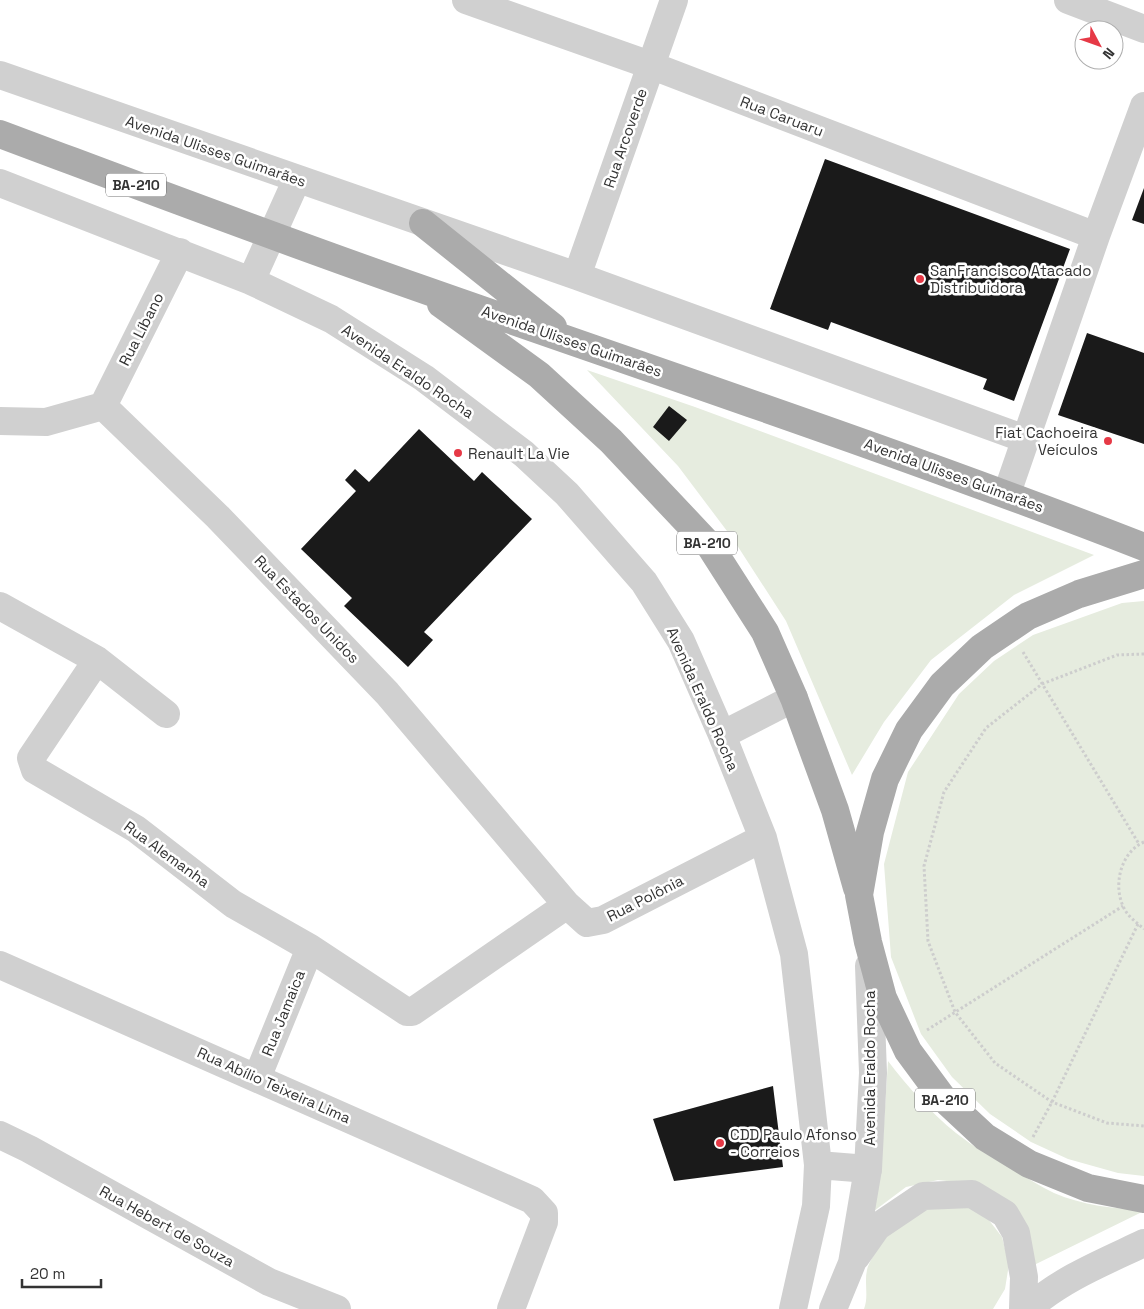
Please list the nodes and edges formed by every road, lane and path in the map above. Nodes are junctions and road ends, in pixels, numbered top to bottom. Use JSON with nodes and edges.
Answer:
{"nodes":[{"id":1,"x":466,"y":0,"type":"edge"},
{"id":2,"x":674,"y":0,"type":"edge"},
{"id":3,"x":1068,"y":0,"type":"edge"},
{"id":4,"x":1144,"y":29,"type":"edge"},
{"id":5,"x":650,"y":65,"type":"junction"},
{"id":6,"x":0,"y":75,"type":"edge"},
{"id":7,"x":1144,"y":106,"type":"edge"},
{"id":8,"x":0,"y":134,"type":"edge"},
{"id":9,"x":297,"y":179,"type":"junction"},
{"id":10,"x":0,"y":183,"type":"edge"},
{"id":11,"x":423,"y":223,"type":"junction"},
{"id":12,"x":271,"y":235,"type":"junction"},
{"id":13,"x":1096,"y":236,"type":"junction"},
{"id":14,"x":180,"y":252,"type":"junction"},
{"id":15,"x":577,"y":276,"type":"junction"},
{"id":16,"x":251,"y":281,"type":"junction"},
{"id":17,"x":420,"y":288,"type":"junction"},
{"id":18,"x":568,"y":338,"type":"junction"},
{"id":19,"x":103,"y":406,"type":"junction"},
{"id":20,"x":0,"y":421,"type":"edge"},
{"id":21,"x":1026,"y":439,"type":"junction"},
{"id":22,"x":1007,"y":493,"type":"junction"},
{"id":23,"x":1144,"y":547,"type":"edge"},
{"id":24,"x":1144,"y":574,"type":"edge"},
{"id":25,"x":0,"y":606,"type":"edge"},
{"id":26,"x":1008,"y":630,"type":"junction"},
{"id":27,"x":1144,"y":654,"type":"edge"},
{"id":28,"x":97,"y":660,"type":"junction"},
{"id":29,"x":1042,"y":684,"type":"junction"},
{"id":30,"x":794,"y":698,"type":"junction"},
{"id":31,"x":166,"y":714,"type":"dead end"},
{"id":32,"x":722,"y":735,"type":"junction"},
{"id":33,"x":763,"y":838,"type":"junction"},
{"id":34,"x":1144,"y":842,"type":"edge"},
{"id":35,"x":1140,"y":844,"type":"junction"},
{"id":36,"x":858,"y":895,"type":"junction"},
{"id":37,"x":567,"y":905,"type":"junction"},
{"id":38,"x":1123,"y":906,"type":"junction"},
{"id":39,"x":1138,"y":924,"type":"junction"},
{"id":40,"x":1144,"y":929,"type":"edge"},
{"id":41,"x":868,"y":942,"type":"junction"},
{"id":42,"x":310,"y":948,"type":"junction"},
{"id":43,"x":0,"y":965,"type":"edge"},
{"id":44,"x":955,"y":1012,"type":"junction"},
{"id":45,"x":921,"y":1034,"type":"dead end"},
{"id":46,"x":257,"y":1078,"type":"junction"},
{"id":47,"x":1052,"y":1102,"type":"junction"},
{"id":48,"x":1144,"y":1126,"type":"edge"},
{"id":49,"x":0,"y":1135,"type":"edge"},
{"id":50,"x":1031,"y":1142,"type":"dead end"},
{"id":51,"x":818,"y":1166,"type":"junction"},
{"id":52,"x":868,"y":1169,"type":"junction"},
{"id":53,"x":1144,"y":1199,"type":"edge"},
{"id":54,"x":1144,"y":1243,"type":"edge"},
{"id":55,"x":852,"y":1263,"type":"junction"},
{"id":56,"x":337,"y":1309,"type":"edge"},
{"id":57,"x":511,"y":1309,"type":"edge"},
{"id":58,"x":793,"y":1309,"type":"edge"},
{"id":59,"x":833,"y":1309,"type":"edge"},
{"id":60,"x":1023,"y":1309,"type":"edge"},
{"id":61,"x":1028,"y":1309,"type":"edge"}],
"edges":[{"from":1,"to":5,"type":"street","name":"Rua Caruaru"},
{"from":2,"to":5,"type":"street","name":"Rua Arcoverde"},
{"from":3,"to":4,"type":"street"},
{"from":5,"to":13,"type":"street","name":"Rua Caruaru"},
{"from":5,"to":15,"type":"street","name":"Rua Arcoverde"},
{"from":6,"to":9,"type":"street","name":"Avenida Ulisses Guimarães"},
{"from":7,"to":13,"type":"street"},
{"from":8,"to":12,"type":"main road","name":"Avenida Ulisses Guimarães","number":"BA-210"},
{"from":9,"to":11,"type":"street","name":"Avenida Ulisses Guimarães"},
{"from":9,"to":12,"type":"street"},
{"from":10,"to":14,"type":"street","name":"Avenida Eraldo Rocha"},
{"from":11,"to":15,"type":"street","name":"Avenida Ulisses Guimarães"},
{"from":11,"to":18,"type":"main road"},
{"from":12,"to":16,"type":"street"},
{"from":12,"to":17,"type":"main road","name":"Avenida Ulisses Guimarães","number":"BA-210"},
{"from":13,"to":21,"type":"street"},
{"from":14,"to":16,"type":"street","name":"Avenida Eraldo Rocha"},
{"from":14,"to":19,"type":"street","name":"Rua Líbano"},
{"from":15,"to":21,"type":"street","name":"Avenida Ulisses Guimarães"},
{"from":16,"to":32,"type":"street","name":"Avenida Eraldo Rocha"},
{"from":17,"to":18,"type":"main road","name":"Avenida Ulisses Guimarães","number":"BA-210"},
{"from":17,"to":30,"type":"main road","number":"BA-210"},
{"from":18,"to":22,"type":"main road","name":"Avenida Ulisses Guimarães","number":"BA-210"},
{"from":19,"to":20,"type":"street"},
{"from":19,"to":37,"type":"street","name":"Rua Estados Unidos"},
{"from":21,"to":22,"type":"street"},
{"from":22,"to":23,"type":"main road","name":"Avenida Ulisses Guimarães","number":"BA-210"},
{"from":24,"to":26,"type":"main road","number":"BA-210"},
{"from":25,"to":28,"type":"street"},
{"from":26,"to":29,"type":"path"},
{"from":26,"to":36,"type":"main road","number":"BA-210"},
{"from":27,"to":29,"type":"path"},
{"from":28,"to":31,"type":"street"},
{"from":28,"to":42,"type":"street","name":"Rua Alemanha"},
{"from":29,"to":35,"type":"path"},
{"from":29,"to":44,"type":"path"},
{"from":30,"to":32,"type":"street"},
{"from":30,"to":36,"type":"main road","number":"BA-210"},
{"from":32,"to":33,"type":"street","name":"Avenida Eraldo Rocha"},
{"from":33,"to":37,"type":"street","name":"Rua Polônia"},
{"from":33,"to":51,"type":"street","name":"Avenida Eraldo Rocha"},
{"from":34,"to":35,"type":"path"},
{"from":35,"to":38,"type":"path"},
{"from":36,"to":41,"type":"main road","number":"BA-210"},
{"from":37,"to":42,"type":"street","name":"Rua Alemanha"},
{"from":38,"to":39,"type":"path"},
{"from":38,"to":44,"type":"path"},
{"from":39,"to":40,"type":"path"},
{"from":39,"to":47,"type":"path"},
{"from":41,"to":52,"type":"street","name":"Avenida Eraldo Rocha","number":"BA-210"},
{"from":41,"to":53,"type":"main road","number":"BA-210"},
{"from":42,"to":46,"type":"street","name":"Rua Jamaica"},
{"from":43,"to":46,"type":"street","name":"Rua Abílio Teixeira Lima"},
{"from":44,"to":45,"type":"path"},
{"from":44,"to":47,"type":"path"},
{"from":46,"to":57,"type":"street","name":"Rua Abílio Teixeira Lima"},
{"from":47,"to":48,"type":"path"},
{"from":47,"to":50,"type":"path"},
{"from":49,"to":56,"type":"street","name":"Rua Hebert de Souza"},
{"from":51,"to":52,"type":"street"},
{"from":51,"to":58,"type":"street","name":"Avenida Eraldo Rocha"},
{"from":52,"to":55,"type":"street","name":"Avenida Eraldo Rocha","number":"BA-210"},
{"from":54,"to":61,"type":"street"},
{"from":55,"to":59,"type":"street","name":"Avenida Eraldo Rocha","number":"BA-210"},
{"from":55,"to":60,"type":"street"}]}
